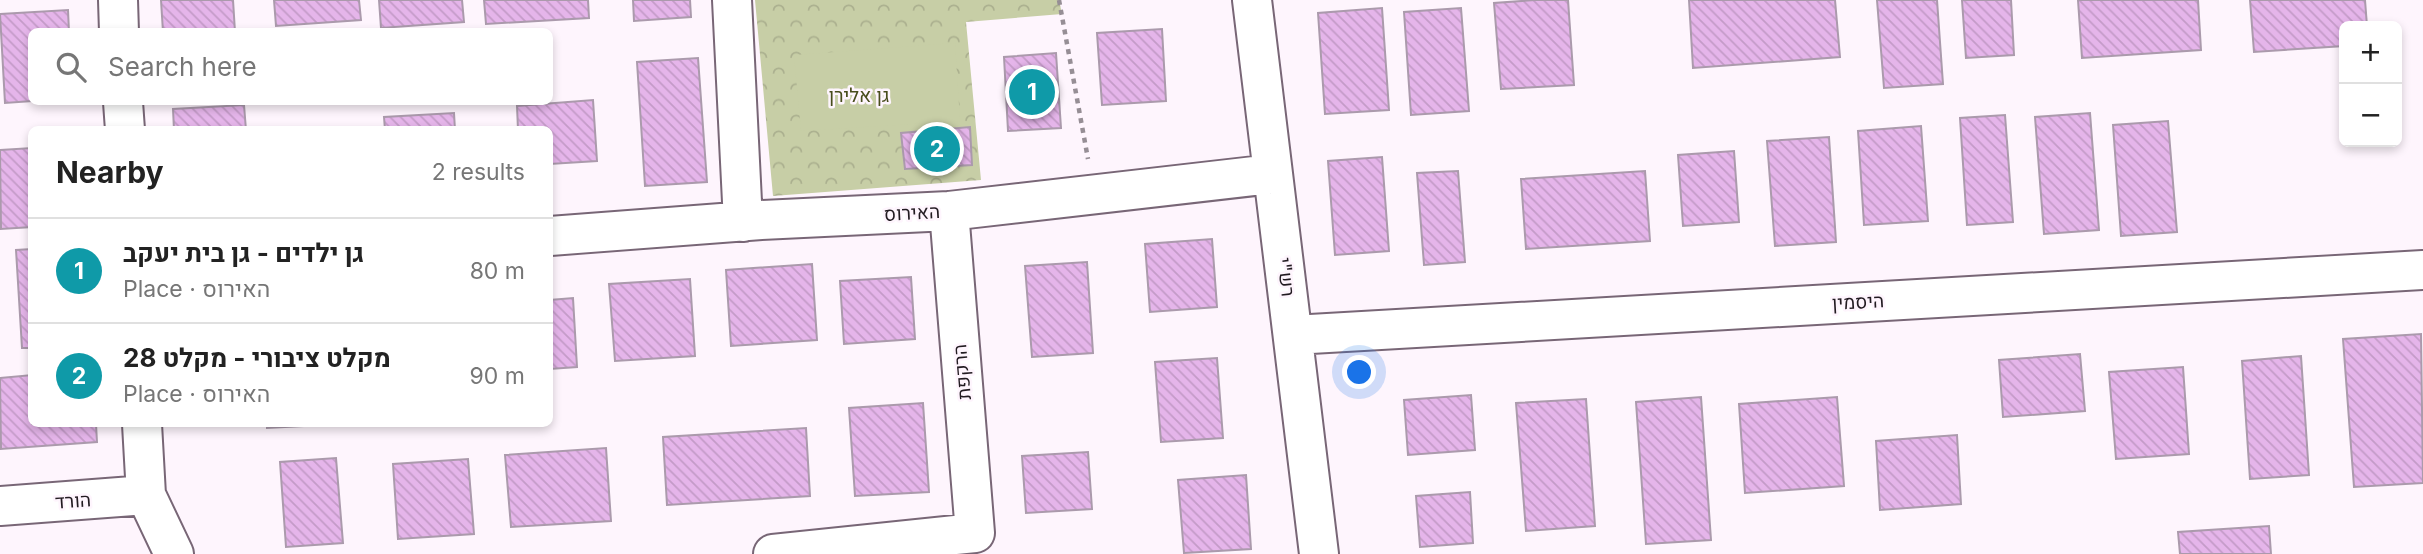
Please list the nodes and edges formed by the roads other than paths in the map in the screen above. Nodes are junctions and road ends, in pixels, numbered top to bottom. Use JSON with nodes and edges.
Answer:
{"nodes":[{"id":1,"x":118,"y":0,"type":"edge"},
{"id":2,"x":732,"y":0,"type":"edge"},
{"id":3,"x":1252,"y":0,"type":"edge"},
{"id":4,"x":119,"y":28,"type":"edge"},
{"id":5,"x":123,"y":105,"type":"edge"},
{"id":6,"x":125,"y":126,"type":"edge"},
{"id":7,"x":1272,"y":174,"type":"junction"},
{"id":8,"x":948,"y":211,"type":"junction"},
{"id":9,"x":743,"y":222,"type":"junction"},
{"id":10,"x":553,"y":236,"type":"edge"},
{"id":11,"x":2423,"y":270,"type":"edge"},
{"id":12,"x":1293,"y":335,"type":"junction"},
{"id":13,"x":142,"y":427,"type":"edge"},
{"id":14,"x":146,"y":495,"type":"junction"},
{"id":15,"x":0,"y":506,"type":"edge"},
{"id":16,"x":174,"y":554,"type":"edge"},
{"id":17,"x":773,"y":554,"type":"edge"},
{"id":18,"x":1319,"y":554,"type":"edge"}],
"edges":[{"from":1,"to":4,"type":"street"},
{"from":2,"to":9,"type":"street"},
{"from":3,"to":7,"type":"street","name":"רש\"י"},
{"from":5,"to":6,"type":"street"},
{"from":7,"to":8,"type":"street","name":"האירוס"},
{"from":7,"to":12,"type":"street","name":"רש\"י"},
{"from":8,"to":9,"type":"street","name":"האירוס"},
{"from":8,"to":17,"type":"street","name":"הרקפת"},
{"from":9,"to":10,"type":"street","name":"האירוס"},
{"from":11,"to":12,"type":"street","name":"היסמין"},
{"from":12,"to":18,"type":"street","name":"רש\"י"},
{"from":13,"to":14,"type":"street"},
{"from":14,"to":15,"type":"street","name":"הורד"},
{"from":14,"to":16,"type":"street"}]}
